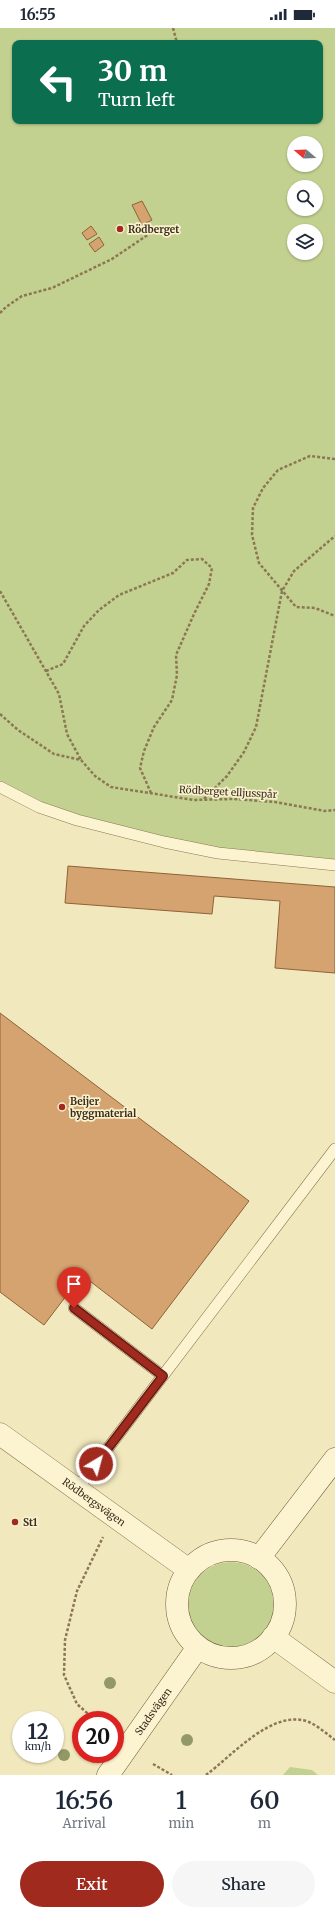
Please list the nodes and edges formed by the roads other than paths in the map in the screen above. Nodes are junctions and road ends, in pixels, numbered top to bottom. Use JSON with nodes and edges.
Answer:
{"nodes":[{"id":1,"x":0,"y":787,"type":"edge"},
{"id":2,"x":335,"y":864,"type":"edge"},
{"id":3,"x":335,"y":1149,"type":"edge"},
{"id":4,"x":74,"y":1308,"type":"dead end"},
{"id":5,"x":163,"y":1376,"type":"junction"},
{"id":6,"x":0,"y":1434,"type":"edge"},
{"id":7,"x":335,"y":1459,"type":"edge"},
{"id":8,"x":77,"y":1489,"type":"junction"},
{"id":9,"x":259,"y":1558,"type":"junction"},
{"id":10,"x":189,"y":1570,"type":"junction"},
{"id":11,"x":273,"y":1637,"type":"junction"},
{"id":12,"x":198,"y":1647,"type":"junction"},
{"id":13,"x":335,"y":1682,"type":"edge"},
{"id":14,"x":108,"y":1775,"type":"edge"}],
"edges":[{"from":1,"to":2,"type":"lane"},
{"from":3,"to":5,"type":"lane"},
{"from":4,"to":5,"type":"lane"},
{"from":5,"to":8,"type":"lane"},
{"from":6,"to":8,"type":"main road","name":"Rödbergsvägen"},
{"from":7,"to":9,"type":"main road"},
{"from":8,"to":10,"type":"main road","name":"Rödbergsvägen"},
{"from":9,"to":10,"type":"main road"},
{"from":9,"to":11,"type":"main road"},
{"from":10,"to":12,"type":"main road"},
{"from":11,"to":12,"type":"main road"},
{"from":11,"to":13,"type":"main road"},
{"from":12,"to":14,"type":"main road","name":"Stadsvägen"}]}
